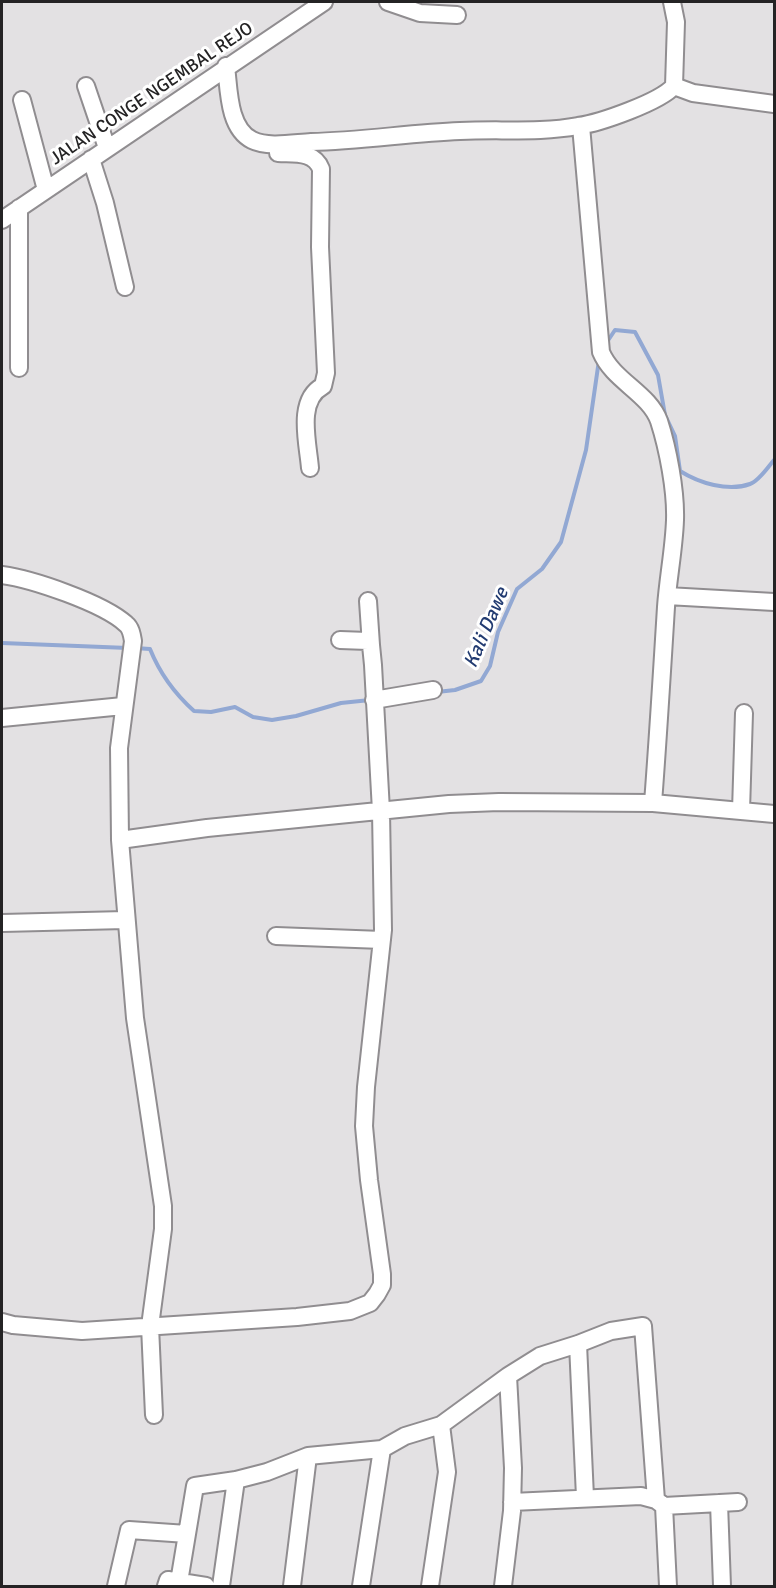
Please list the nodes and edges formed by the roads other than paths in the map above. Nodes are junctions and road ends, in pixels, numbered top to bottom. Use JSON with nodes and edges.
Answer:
{"nodes":[{"id":1,"x":324,"y":2,"type":"edge"},
{"id":2,"x":388,"y":2,"type":"edge"},
{"id":3,"x":672,"y":2,"type":"edge"},
{"id":4,"x":457,"y":15,"type":"dead end"},
{"id":5,"x":226,"y":66,"type":"junction"},
{"id":6,"x":86,"y":86,"type":"dead end"},
{"id":7,"x":674,"y":86,"type":"junction"},
{"id":8,"x":22,"y":100,"type":"dead end"},
{"id":9,"x":774,"y":104,"type":"edge"},
{"id":10,"x":580,"y":126,"type":"junction"},
{"id":11,"x":262,"y":144,"type":"junction"},
{"id":12,"x":107,"y":148,"type":"junction"},
{"id":13,"x":92,"y":159,"type":"junction"},
{"id":14,"x":46,"y":190,"type":"junction"},
{"id":15,"x":20,"y":208,"type":"junction"},
{"id":16,"x":2,"y":220,"type":"edge"},
{"id":17,"x":125,"y":287,"type":"dead end"},
{"id":18,"x":19,"y":368,"type":"dead end"},
{"id":19,"x":310,"y":468,"type":"dead end"},
{"id":20,"x":2,"y":575,"type":"edge"},
{"id":21,"x":667,"y":596,"type":"junction"},
{"id":22,"x":368,"y":601,"type":"dead end"},
{"id":23,"x":774,"y":602,"type":"edge"},
{"id":24,"x":340,"y":640,"type":"dead end"},
{"id":25,"x":371,"y":645,"type":"junction"},
{"id":26,"x":433,"y":690,"type":"dead end"},
{"id":27,"x":374,"y":700,"type":"junction"},
{"id":28,"x":123,"y":706,"type":"junction"},
{"id":29,"x":744,"y":713,"type":"dead end"},
{"id":30,"x":2,"y":718,"type":"edge"},
{"id":31,"x":653,"y":803,"type":"junction"},
{"id":32,"x":381,"y":811,"type":"junction"},
{"id":33,"x":741,"y":811,"type":"junction"},
{"id":34,"x":774,"y":814,"type":"edge"},
{"id":35,"x":120,"y":840,"type":"junction"},
{"id":36,"x":125,"y":920,"type":"junction"},
{"id":37,"x":2,"y":923,"type":"edge"},
{"id":38,"x":276,"y":936,"type":"dead end"},
{"id":39,"x":382,"y":940,"type":"junction"},
{"id":40,"x":2,"y":1322,"type":"edge"},
{"id":41,"x":150,"y":1326,"type":"junction"},
{"id":42,"x":578,"y":1344,"type":"junction"},
{"id":43,"x":508,"y":1376,"type":"junction"},
{"id":44,"x":154,"y":1415,"type":"dead end"},
{"id":45,"x":441,"y":1425,"type":"junction"},
{"id":46,"x":382,"y":1449,"type":"junction"},
{"id":47,"x":308,"y":1456,"type":"junction"},
{"id":48,"x":236,"y":1480,"type":"junction"},
{"id":49,"x":585,"y":1497,"type":"junction"},
{"id":50,"x":512,"y":1502,"type":"junction"},
{"id":51,"x":660,"y":1503,"type":"junction"},
{"id":52,"x":719,"y":1503,"type":"junction"},
{"id":53,"x":738,"y":1503,"type":"dead end"},
{"id":54,"x":187,"y":1534,"type":"junction"},
{"id":55,"x":173,"y":1584,"type":"edge"},
{"id":56,"x":116,"y":1587,"type":"edge"},
{"id":57,"x":206,"y":1587,"type":"edge"},
{"id":58,"x":221,"y":1587,"type":"edge"},
{"id":59,"x":292,"y":1587,"type":"edge"},
{"id":60,"x":361,"y":1587,"type":"edge"},
{"id":61,"x":430,"y":1587,"type":"edge"},
{"id":62,"x":503,"y":1587,"type":"edge"},
{"id":63,"x":668,"y":1587,"type":"edge"},
{"id":64,"x":722,"y":1587,"type":"edge"}],
"edges":[{"from":1,"to":5,"type":"street","name":"JALAN CONGE NGEMBAL REJO"},
{"from":2,"to":4,"type":"street"},
{"from":3,"to":7,"type":"street"},
{"from":5,"to":11,"type":"street"},
{"from":5,"to":12,"type":"street","name":"JALAN CONGE NGEMBAL REJO"},
{"from":6,"to":12,"type":"street"},
{"from":7,"to":9,"type":"street"},
{"from":7,"to":10,"type":"street"},
{"from":8,"to":14,"type":"street"},
{"from":10,"to":11,"type":"street"},
{"from":10,"to":21,"type":"street"},
{"from":11,"to":19,"type":"street"},
{"from":12,"to":13,"type":"street","name":"JALAN CONGE NGEMBAL REJO"},
{"from":13,"to":14,"type":"street","name":"JALAN CONGE NGEMBAL REJO"},
{"from":13,"to":17,"type":"street"},
{"from":14,"to":15,"type":"street","name":"JALAN CONGE NGEMBAL REJO"},
{"from":15,"to":16,"type":"street","name":"JALAN CONGE NGEMBAL REJO"},
{"from":15,"to":18,"type":"street"},
{"from":20,"to":28,"type":"street"},
{"from":21,"to":23,"type":"street"},
{"from":21,"to":31,"type":"street"},
{"from":22,"to":25,"type":"street"},
{"from":24,"to":25,"type":"street"},
{"from":25,"to":27,"type":"street"},
{"from":26,"to":27,"type":"street"},
{"from":27,"to":32,"type":"street"},
{"from":28,"to":30,"type":"street"},
{"from":28,"to":35,"type":"street"},
{"from":29,"to":33,"type":"street"},
{"from":31,"to":32,"type":"street"},
{"from":31,"to":33,"type":"street"},
{"from":32,"to":35,"type":"street"},
{"from":32,"to":39,"type":"street"},
{"from":33,"to":34,"type":"street"},
{"from":35,"to":36,"type":"street"},
{"from":36,"to":37,"type":"street"},
{"from":36,"to":41,"type":"street"},
{"from":38,"to":39,"type":"street"},
{"from":39,"to":41,"type":"street"},
{"from":40,"to":41,"type":"street"},
{"from":41,"to":44,"type":"street"},
{"from":42,"to":43,"type":"street"},
{"from":42,"to":49,"type":"street"},
{"from":42,"to":51,"type":"street"},
{"from":43,"to":45,"type":"street"},
{"from":43,"to":50,"type":"street"},
{"from":45,"to":46,"type":"street"},
{"from":45,"to":61,"type":"street"},
{"from":46,"to":47,"type":"street"},
{"from":46,"to":60,"type":"street"},
{"from":47,"to":48,"type":"street"},
{"from":47,"to":59,"type":"street"},
{"from":48,"to":54,"type":"street"},
{"from":48,"to":58,"type":"street"},
{"from":49,"to":50,"type":"street"},
{"from":49,"to":51,"type":"street"},
{"from":50,"to":62,"type":"street"},
{"from":51,"to":52,"type":"street"},
{"from":51,"to":63,"type":"street"},
{"from":52,"to":53,"type":"street"},
{"from":52,"to":64,"type":"street"},
{"from":54,"to":55,"type":"street"},
{"from":54,"to":56,"type":"street"},
{"from":55,"to":57,"type":"street"}]}
